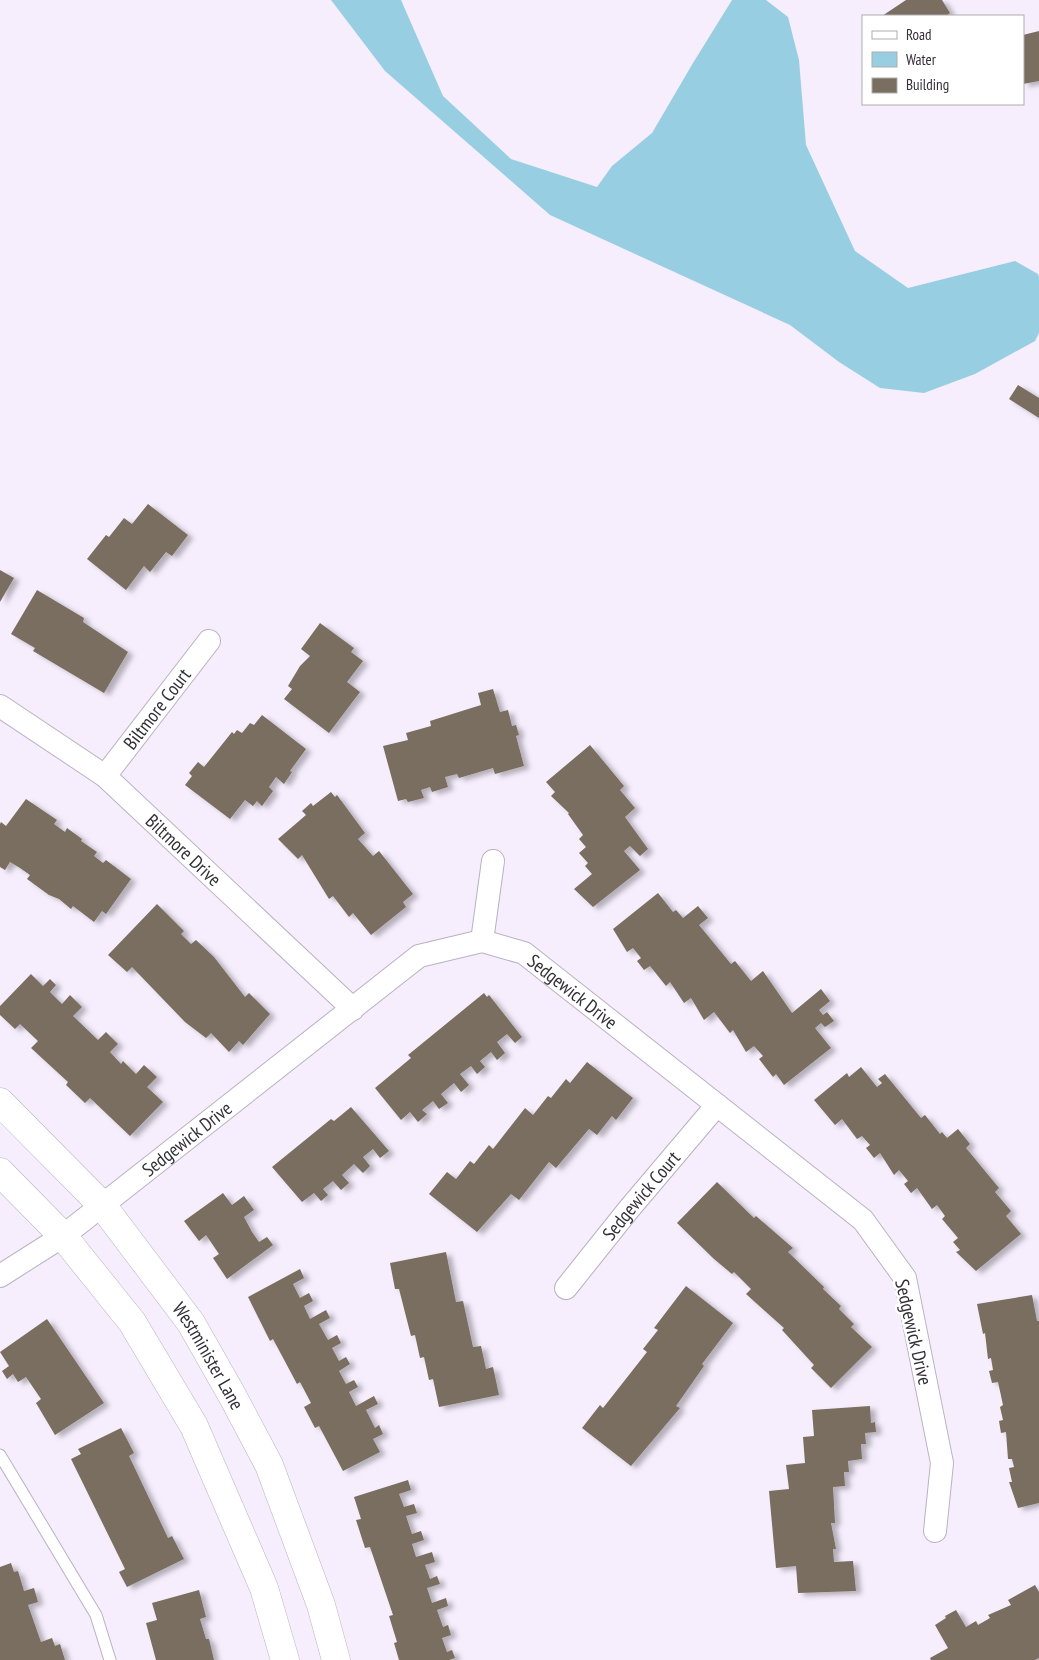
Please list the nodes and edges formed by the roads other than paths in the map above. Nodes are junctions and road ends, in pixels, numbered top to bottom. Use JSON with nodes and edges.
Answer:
{"nodes":[{"id":1,"x":209,"y":641,"type":"dead end"},
{"id":2,"x":0,"y":706,"type":"edge"},
{"id":3,"x":105,"y":776,"type":"junction"},
{"id":4,"x":492,"y":861,"type":"dead end"},
{"id":5,"x":482,"y":941,"type":"junction"},
{"id":6,"x":353,"y":1009,"type":"junction"},
{"id":7,"x":0,"y":1102,"type":"edge"},
{"id":8,"x":717,"y":1105,"type":"junction"},
{"id":9,"x":0,"y":1172,"type":"edge"},
{"id":10,"x":102,"y":1206,"type":"junction"},
{"id":11,"x":63,"y":1236,"type":"junction"},
{"id":12,"x":0,"y":1276,"type":"edge"},
{"id":13,"x":566,"y":1288,"type":"dead end"},
{"id":14,"x":0,"y":1456,"type":"edge"},
{"id":15,"x":935,"y":1531,"type":"dead end"},
{"id":16,"x":110,"y":1660,"type":"edge"},
{"id":17,"x":285,"y":1660,"type":"edge"},
{"id":18,"x":336,"y":1660,"type":"edge"}],
"edges":[{"from":1,"to":3,"type":"street","name":"Biltmore Court"},
{"from":2,"to":3,"type":"street","name":"Biltmore Drive"},
{"from":3,"to":6,"type":"street","name":"Biltmore Drive"},
{"from":4,"to":5,"type":"street"},
{"from":5,"to":6,"type":"street","name":"Sedgewick Drive"},
{"from":5,"to":8,"type":"street","name":"Sedgewick Drive"},
{"from":6,"to":10,"type":"street","name":"Sedgewick Drive"},
{"from":7,"to":10,"type":"street","name":"Westminister Lane"},
{"from":8,"to":13,"type":"street","name":"Sedgewick Court"},
{"from":8,"to":15,"type":"street","name":"Sedgewick Drive"},
{"from":9,"to":11,"type":"street"},
{"from":10,"to":11,"type":"street","name":"Sedgewick Drive"},
{"from":10,"to":18,"type":"street","name":"Westminister Lane"},
{"from":11,"to":12,"type":"street","name":"Sedgewick Drive"},
{"from":11,"to":17,"type":"street"},
{"from":14,"to":16,"type":"lane"}]}
